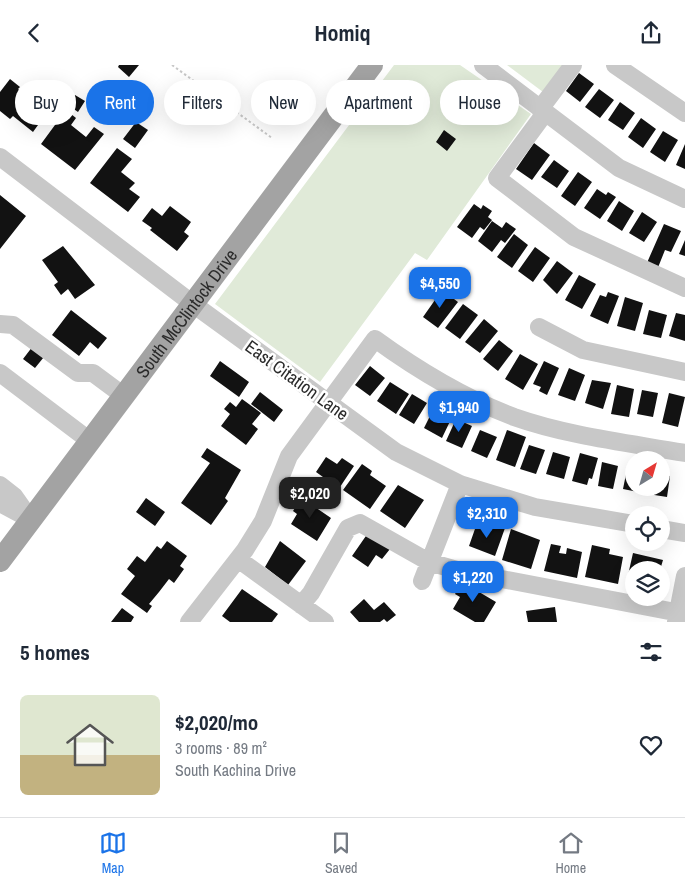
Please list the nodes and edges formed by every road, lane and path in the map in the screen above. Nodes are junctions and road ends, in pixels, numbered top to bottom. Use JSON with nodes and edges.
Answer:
{"nodes":[{"id":1,"x":172,"y":65,"type":"edge"},
{"id":2,"x":372,"y":65,"type":"edge"},
{"id":3,"x":482,"y":65,"type":"edge"},
{"id":4,"x":573,"y":65,"type":"edge"},
{"id":5,"x":615,"y":65,"type":"edge"},
{"id":6,"x":543,"y":111,"type":"junction"},
{"id":7,"x":685,"y":113,"type":"edge"},
{"id":8,"x":272,"y":138,"type":"dead end"},
{"id":9,"x":0,"y":157,"type":"edge"},
{"id":10,"x":685,"y":199,"type":"edge"},
{"id":11,"x":685,"y":288,"type":"edge"},
{"id":12,"x":193,"y":304,"type":"junction"},
{"id":13,"x":0,"y":324,"type":"edge"},
{"id":14,"x":539,"y":327,"type":"dead end"},
{"id":15,"x":685,"y":372,"type":"edge"},
{"id":16,"x":0,"y":373,"type":"edge"},
{"id":17,"x":124,"y":396,"type":"junction"},
{"id":18,"x":328,"y":402,"type":"junction"},
{"id":19,"x":90,"y":441,"type":"junction"},
{"id":20,"x":685,"y":453,"type":"edge"},
{"id":21,"x":460,"y":484,"type":"junction"},
{"id":22,"x":0,"y":485,"type":"edge"},
{"id":23,"x":0,"y":503,"type":"edge"},
{"id":24,"x":31,"y":519,"type":"junction"},
{"id":25,"x":625,"y":522,"type":"edge"},
{"id":26,"x":670,"y":530,"type":"edge"},
{"id":27,"x":685,"y":533,"type":"edge"},
{"id":28,"x":238,"y":559,"type":"junction"},
{"id":29,"x":0,"y":561,"type":"edge"},
{"id":30,"x":429,"y":562,"type":"junction"},
{"id":31,"x":685,"y":575,"type":"edge"},
{"id":32,"x":422,"y":581,"type":"dead end"},
{"id":33,"x":301,"y":605,"type":"junction"},
{"id":34,"x":679,"y":617,"type":"edge"},
{"id":35,"x":189,"y":622,"type":"edge"},
{"id":36,"x":325,"y":622,"type":"edge"}],
"edges":[{"from":1,"to":8,"type":"path"},
{"from":2,"to":12,"type":"main road","name":"South McClintock Drive"},
{"from":3,"to":6,"type":"street"},
{"from":4,"to":6,"type":"street"},
{"from":5,"to":7,"type":"street"},
{"from":6,"to":10,"type":"street"},
{"from":6,"to":11,"type":"street"},
{"from":9,"to":12,"type":"street","name":"East Citation Lane"},
{"from":12,"to":17,"type":"main road","name":"South McClintock Drive"},
{"from":12,"to":18,"type":"street","name":"East Citation Lane"},
{"from":13,"to":17,"type":"street"},
{"from":14,"to":15,"type":"street"},
{"from":16,"to":19,"type":"street"},
{"from":17,"to":19,"type":"main road","name":"South McClintock Drive"},
{"from":18,"to":20,"type":"street"},
{"from":18,"to":21,"type":"street","name":"East Citation Lane"},
{"from":18,"to":28,"type":"street"},
{"from":19,"to":24,"type":"main road","name":"South McClintock Drive"},
{"from":21,"to":25,"type":"street","name":"East Citation Lane"},
{"from":21,"to":30,"type":"street"},
{"from":22,"to":24,"type":"street"},
{"from":23,"to":24,"type":"street"},
{"from":24,"to":29,"type":"main road","name":"South McClintock Drive"},
{"from":26,"to":27,"type":"street"},
{"from":28,"to":33,"type":"street"},
{"from":28,"to":35,"type":"street"},
{"from":30,"to":32,"type":"street"},
{"from":30,"to":33,"type":"street"},
{"from":30,"to":34,"type":"street"},
{"from":31,"to":34,"type":"street"},
{"from":33,"to":36,"type":"street"}]}
